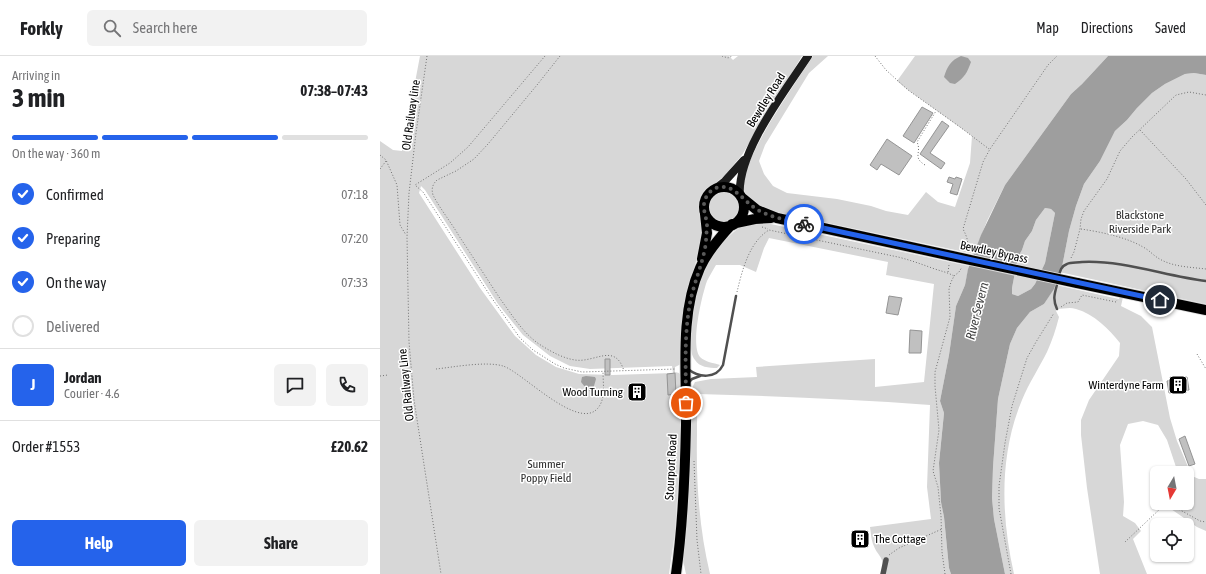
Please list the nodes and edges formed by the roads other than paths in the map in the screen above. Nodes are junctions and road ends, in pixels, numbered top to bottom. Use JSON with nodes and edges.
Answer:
{"nodes":[{"id":1,"x":808,"y":56,"type":"edge"},
{"id":2,"x":747,"y":158,"type":"junction"},
{"id":3,"x":715,"y":189,"type":"junction"},
{"id":4,"x":741,"y":197,"type":"junction"},
{"id":5,"x":705,"y":214,"type":"junction"},
{"id":6,"x":777,"y":218,"type":"junction"},
{"id":7,"x":734,"y":224,"type":"junction"},
{"id":8,"x":701,"y":267,"type":"junction"},
{"id":9,"x":1206,"y":281,"type":"edge"},
{"id":10,"x":736,"y":296,"type":"road end"},
{"id":11,"x":1057,"y":309,"type":"road end"},
{"id":12,"x":1206,"y":310,"type":"edge"},
{"id":13,"x":682,"y":369,"type":"junction"},
{"id":14,"x":701,"y":376,"type":"junction"},
{"id":15,"x":686,"y":384,"type":"junction"},
{"id":16,"x":678,"y":560,"type":"junction"},
{"id":17,"x":886,"y":560,"type":"road end"},
{"id":18,"x":676,"y":574,"type":"edge"},
{"id":19,"x":682,"y":574,"type":"edge"},
{"id":20,"x":884,"y":574,"type":"edge"}],
"edges":[{"from":1,"to":2,"type":"main road","name":"Bewdley Road"},
{"from":2,"to":3,"type":"main road","name":"Bewdley Road"},
{"from":2,"to":4,"type":"main road","name":"Bewdley Road"},
{"from":3,"to":4,"type":"highway"},
{"from":3,"to":5,"type":"highway"},
{"from":4,"to":6,"type":"highway","name":"Bewdley Bypass"},
{"from":4,"to":7,"type":"highway"},
{"from":5,"to":7,"type":"highway"},
{"from":5,"to":8,"type":"highway","name":"Stourport Road"},
{"from":6,"to":7,"type":"highway","name":"Bewdley Bypass"},
{"from":6,"to":12,"type":"highway","name":"Bewdley Bypass","bridge":true},
{"from":7,"to":8,"type":"highway","name":"Stourport Road"},
{"from":8,"to":13,"type":"highway","name":"Stourport Road"},
{"from":9,"to":11,"type":"lane"},
{"from":10,"to":14,"type":"lane"},
{"from":13,"to":14,"type":"lane"},
{"from":13,"to":15,"type":"highway","name":"Stourport Road"},
{"from":14,"to":15,"type":"lane"},
{"from":15,"to":16,"type":"highway","name":"Stourport Road"},
{"from":16,"to":18,"type":"highway","name":"Stourport Road"},
{"from":16,"to":19,"type":"main road"},
{"from":17,"to":20,"type":"street"}]}
